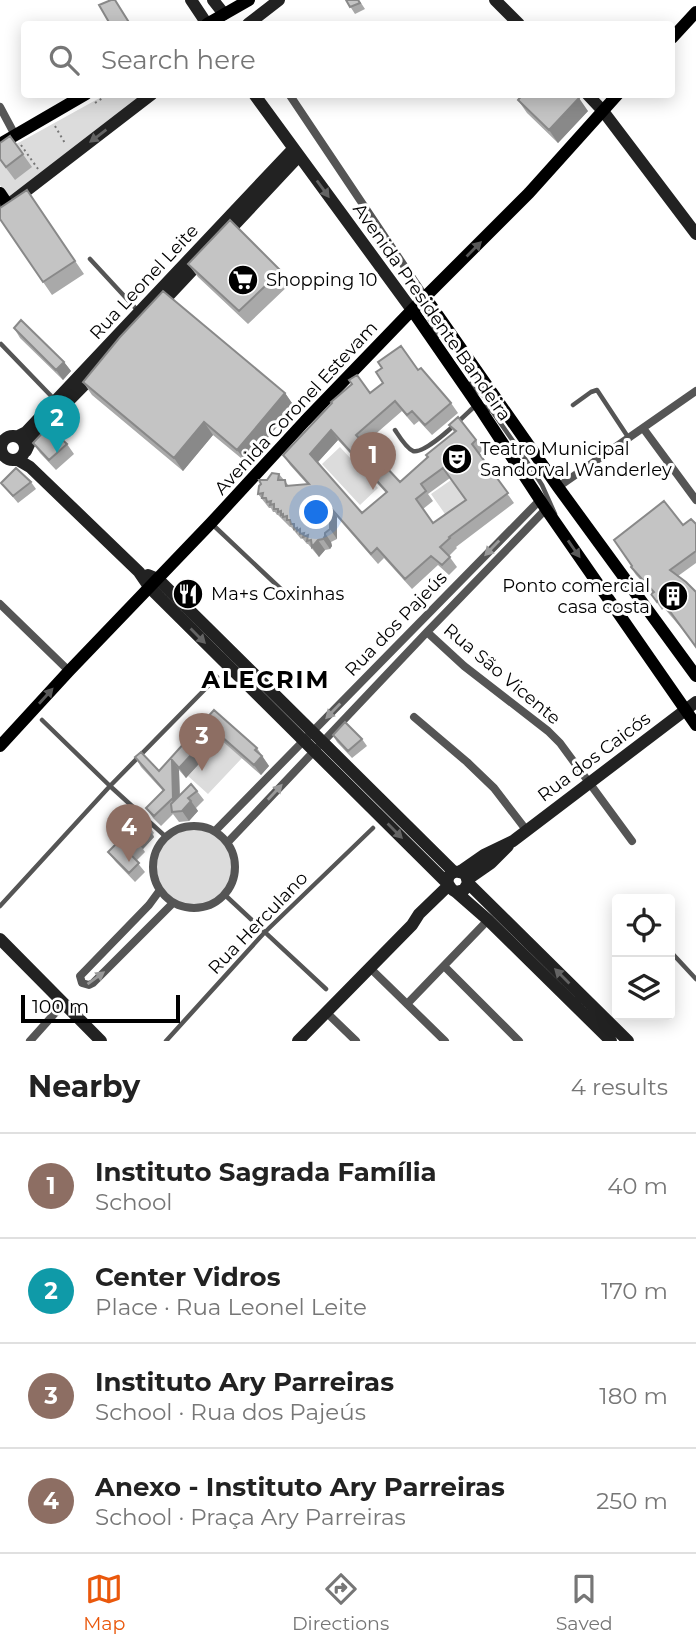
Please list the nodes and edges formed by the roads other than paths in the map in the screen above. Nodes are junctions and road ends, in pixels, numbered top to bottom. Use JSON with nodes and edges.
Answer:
{"nodes":[{"id":1,"x":191,"y":0,"type":"edge"},
{"id":2,"x":213,"y":0,"type":"edge"},
{"id":3,"x":249,"y":0,"type":"edge"},
{"id":4,"x":279,"y":0,"type":"edge"},
{"id":5,"x":495,"y":0,"type":"edge"},
{"id":6,"x":696,"y":12,"type":"edge"},
{"id":7,"x":224,"y":14,"type":"junction"},
{"id":8,"x":205,"y":21,"type":"edge"},
{"id":9,"x":212,"y":21,"type":"edge"},
{"id":10,"x":252,"y":21,"type":"edge"},
{"id":11,"x":516,"y":21,"type":"edge"},
{"id":12,"x":675,"y":34,"type":"edge"},
{"id":13,"x":79,"y":98,"type":"edge"},
{"id":14,"x":147,"y":98,"type":"edge"},
{"id":15,"x":257,"y":98,"type":"edge"},
{"id":16,"x":292,"y":98,"type":"edge"},
{"id":17,"x":591,"y":98,"type":"edge"},
{"id":18,"x":614,"y":98,"type":"edge"},
{"id":19,"x":0,"y":107,"type":"edge"},
{"id":20,"x":603,"y":111,"type":"junction"},
{"id":21,"x":9,"y":140,"type":"edge"},
{"id":22,"x":296,"y":153,"type":"junction"},
{"id":23,"x":0,"y":193,"type":"edge"},
{"id":24,"x":4,"y":208,"type":"edge"},
{"id":25,"x":696,"y":234,"type":"edge"},
{"id":26,"x":90,"y":259,"type":"dead end"},
{"id":27,"x":170,"y":287,"type":"junction"},
{"id":28,"x":428,"y":300,"type":"junction"},
{"id":29,"x":412,"y":310,"type":"junction"},
{"id":30,"x":139,"y":313,"type":"junction"},
{"id":31,"x":1,"y":344,"type":"edge"},
{"id":32,"x":109,"y":352,"type":"junction"},
{"id":33,"x":696,"y":391,"type":"edge"},
{"id":34,"x":55,"y":401,"type":"junction"},
{"id":35,"x":477,"y":404,"type":"junction"},
{"id":36,"x":573,"y":405,"type":"dead end"},
{"id":37,"x":643,"y":428,"type":"junction"},
{"id":38,"x":395,"y":430,"type":"dead end"},
{"id":39,"x":628,"y":438,"type":"junction"},
{"id":40,"x":12,"y":449,"type":"edge"},
{"id":41,"x":0,"y":471,"type":"edge"},
{"id":42,"x":558,"y":487,"type":"junction"},
{"id":43,"x":696,"y":500,"type":"edge"},
{"id":44,"x":543,"y":504,"type":"junction"},
{"id":45,"x":211,"y":523,"type":"junction"},
{"id":46,"x":557,"y":525,"type":"junction"},
{"id":47,"x":154,"y":583,"type":"junction"},
{"id":48,"x":283,"y":591,"type":"dead end"},
{"id":49,"x":0,"y":604,"type":"edge"},
{"id":50,"x":427,"y":632,"type":"junction"},
{"id":51,"x":69,"y":671,"type":"junction"},
{"id":52,"x":696,"y":676,"type":"edge"},
{"id":53,"x":217,"y":677,"type":"dead end"},
{"id":54,"x":691,"y":706,"type":"edge"},
{"id":55,"x":414,"y":718,"type":"dead end"},
{"id":56,"x":42,"y":720,"type":"dead end"},
{"id":57,"x":696,"y":725,"type":"edge"},
{"id":58,"x":307,"y":736,"type":"junction"},
{"id":59,"x":0,"y":746,"type":"edge"},
{"id":60,"x":318,"y":746,"type":"junction"},
{"id":61,"x":589,"y":782,"type":"junction"},
{"id":62,"x":110,"y":786,"type":"junction"},
{"id":63,"x":373,"y":828,"type":"dead end"},
{"id":64,"x":215,"y":831,"type":"junction"},
{"id":65,"x":527,"y":831,"type":"junction"},
{"id":66,"x":166,"y":837,"type":"junction"},
{"id":67,"x":632,"y":841,"type":"dead end"},
{"id":68,"x":228,"y":842,"type":"junction"},
{"id":69,"x":457,"y":882,"type":"junction"},
{"id":70,"x":160,"y":890,"type":"junction"},
{"id":71,"x":225,"y":895,"type":"junction"},
{"id":72,"x":173,"y":902,"type":"junction"},
{"id":73,"x":149,"y":905,"type":"junction"},
{"id":74,"x":0,"y":906,"type":"edge"},
{"id":75,"x":161,"y":914,"type":"junction"},
{"id":76,"x":488,"y":920,"type":"junction"},
{"id":77,"x":264,"y":933,"type":"junction"},
{"id":78,"x":0,"y":939,"type":"edge"},
{"id":79,"x":111,"y":944,"type":"junction"},
{"id":80,"x":524,"y":947,"type":"junction"},
{"id":81,"x":122,"y":955,"type":"junction"},
{"id":82,"x":675,"y":956,"type":"edge"},
{"id":83,"x":444,"y":966,"type":"junction"},
{"id":84,"x":370,"y":968,"type":"junction"},
{"id":85,"x":696,"y":979,"type":"edge"},
{"id":86,"x":326,"y":989,"type":"dead end"},
{"id":87,"x":64,"y":1003,"type":"junction"},
{"id":88,"x":407,"y":1004,"type":"junction"},
{"id":89,"x":581,"y":1004,"type":"junction"},
{"id":90,"x":326,"y":1012,"type":"junction"},
{"id":91,"x":30,"y":1041,"type":"edge"},
{"id":92,"x":101,"y":1041,"type":"edge"},
{"id":93,"x":166,"y":1041,"type":"edge"},
{"id":94,"x":298,"y":1041,"type":"edge"},
{"id":95,"x":356,"y":1041,"type":"edge"},
{"id":96,"x":445,"y":1041,"type":"edge"},
{"id":97,"x":519,"y":1041,"type":"edge"},
{"id":98,"x":611,"y":1041,"type":"edge"},
{"id":99,"x":628,"y":1041,"type":"edge"}],
"edges":[{"from":1,"to":8,"type":"street"},
{"from":2,"to":7,"type":"street"},
{"from":3,"to":7,"type":"main road"},
{"from":4,"to":10,"type":"street"},
{"from":5,"to":11,"type":"street"},
{"from":6,"to":12,"type":"main road"},
{"from":7,"to":9,"type":"main road"},
{"from":13,"to":21,"type":"main road"},
{"from":14,"to":24,"type":"street","one_way":true},
{"from":15,"to":22,"type":"street","name":"Avenida Presidente Bandeira"},
{"from":16,"to":28,"type":"street","name":"Avenida Presidente Bandeira"},
{"from":17,"to":20,"type":"street"},
{"from":18,"to":20,"type":"main road","name":"Avenida Coronel Estevam"},
{"from":19,"to":21,"type":"street"},
{"from":20,"to":25,"type":"street"},
{"from":28,"to":20,"type":"main road","name":"Avenida Coronel Estevam","one_way":true},
{"from":22,"to":27,"type":"street","name":"Rua Leonel Leite"},
{"from":22,"to":29,"type":"street","name":"Avenida Presidente Bandeira","one_way":true},
{"from":23,"to":24,"type":"main road"},
{"from":26,"to":30,"type":"lane"},
{"from":27,"to":30,"type":"street","name":"Rua Leonel Leite"},
{"from":27,"to":32,"type":"street","name":"Rua Leonel Leite"},
{"from":28,"to":29,"type":"main road","name":"Avenida Coronel Estevam"},
{"from":28,"to":42,"type":"main road","name":"Avenida Presidente Bandeira"},
{"from":29,"to":35,"type":"main road","name":"Avenida Presidente Bandeira"},
{"from":29,"to":45,"type":"main road","name":"Avenida Coronel Estevam"},
{"from":30,"to":32,"type":"street","name":"Rua Leonel Leite"},
{"from":31,"to":34,"type":"lane"},
{"from":32,"to":34,"type":"street","name":"Rua Leonel Leite"},
{"from":32,"to":40,"type":"street","name":"Rua Leonel Leite"},
{"from":33,"to":37,"type":"street"},
{"from":34,"to":40,"type":"street","name":"Rua Leonel Leite"},
{"from":35,"to":38,"type":"lane"},
{"from":35,"to":44,"type":"main road","name":"Avenida Presidente Bandeira"},
{"from":35,"to":46,"type":"lane"},
{"from":36,"to":39,"type":"lane"},
{"from":37,"to":39,"type":"street"},
{"from":37,"to":43,"type":"street"},
{"from":39,"to":42,"type":"street"},
{"from":40,"to":41,"type":"street"},
{"from":40,"to":47,"type":"street"},
{"from":42,"to":52,"type":"main road","name":"Avenida Presidente Bandeira"},
{"from":44,"to":46,"type":"main road","name":"Avenida Presidente Bandeira"},
{"from":44,"to":50,"type":"street","name":"Rua dos Pajeús"},
{"from":44,"to":58,"type":"street","name":"Rua dos Pajeús","one_way":true},
{"from":45,"to":47,"type":"main road","name":"Avenida Coronel Estevam"},
{"from":45,"to":48,"type":"lane"},
{"from":46,"to":54,"type":"main road","name":"Avenida Presidente Bandeira","one_way":true},
{"from":47,"to":51,"type":"main road","name":"Avenida Coronel Estevam"},
{"from":47,"to":58,"type":"street"},
{"from":49,"to":51,"type":"street"},
{"from":50,"to":60,"type":"street","name":"Rua dos Pajeús"},
{"from":50,"to":61,"type":"street","name":"Rua São Vicente"},
{"from":59,"to":51,"type":"main road","name":"Avenida Coronel Estevam","one_way":true},
{"from":53,"to":62,"type":"lane"},
{"from":54,"to":57,"type":"main road","name":"Avenida Presidente Bandeira"},
{"from":54,"to":61,"type":"street","name":"Rua dos Caicós"},
{"from":55,"to":65,"type":"street"},
{"from":56,"to":62,"type":"lane"},
{"from":58,"to":60,"type":"street"},
{"from":58,"to":64,"type":"street","name":"Rua dos Pajeús"},
{"from":68,"to":60,"type":"street","name":"Rua dos Pajeús","one_way":true},
{"from":60,"to":69,"type":"street"},
{"from":61,"to":65,"type":"street","name":"Rua dos Caicós"},
{"from":61,"to":67,"type":"street","name":"Rua São Vicente"},
{"from":62,"to":66,"type":"lane"},
{"from":62,"to":74,"type":"lane"},
{"from":63,"to":77,"type":"lane","name":"Rua Herculano"},
{"from":64,"to":66,"type":"street"},
{"from":64,"to":68,"type":"street"},
{"from":65,"to":69,"type":"street","name":"Rua dos Caicós"},
{"from":66,"to":70,"type":"street"},
{"from":68,"to":71,"type":"street"},
{"from":69,"to":76,"type":"street"},
{"from":69,"to":80,"type":"street"},
{"from":69,"to":84,"type":"street","name":"Rua dos Caicós"},
{"from":70,"to":72,"type":"street"},
{"from":70,"to":73,"type":"street"},
{"from":71,"to":72,"type":"street"},
{"from":71,"to":77,"type":"lane"},
{"from":72,"to":75,"type":"street"},
{"from":73,"to":75,"type":"street"},
{"from":73,"to":79,"type":"street"},
{"from":75,"to":81,"type":"street"},
{"from":76,"to":80,"type":"street"},
{"from":76,"to":83,"type":"street"},
{"from":77,"to":86,"type":"lane"},
{"from":77,"to":93,"type":"lane","name":"Rua Herculano"},
{"from":78,"to":87,"type":"street"},
{"from":79,"to":81,"type":"street"},
{"from":79,"to":81,"type":"street","one_way":true},
{"from":80,"to":89,"type":"street"},
{"from":82,"to":85,"type":"lane"},
{"from":83,"to":88,"type":"street"},
{"from":83,"to":97,"type":"street"},
{"from":84,"to":88,"type":"street"},
{"from":84,"to":90,"type":"street","name":"Rua dos Caicós"},
{"from":87,"to":91,"type":"street"},
{"from":87,"to":92,"type":"street"},
{"from":88,"to":96,"type":"street"},
{"from":89,"to":98,"type":"street"},
{"from":89,"to":99,"type":"street"},
{"from":90,"to":94,"type":"street","name":"Rua dos Caicós"},
{"from":90,"to":95,"type":"street"}]}
